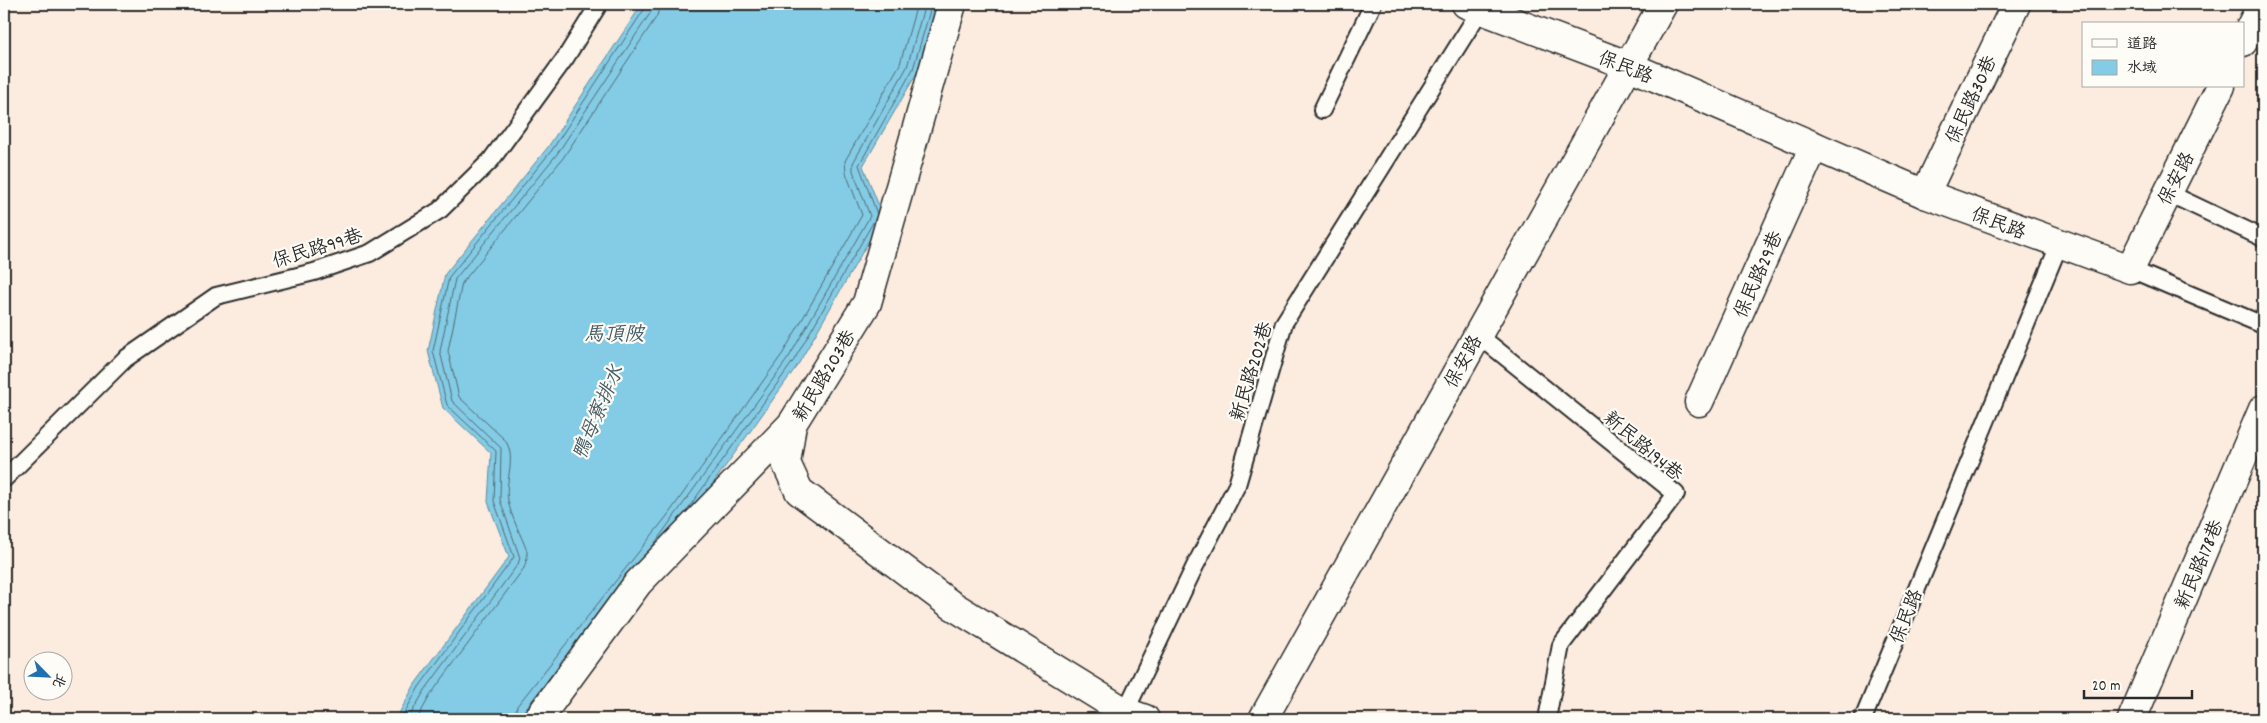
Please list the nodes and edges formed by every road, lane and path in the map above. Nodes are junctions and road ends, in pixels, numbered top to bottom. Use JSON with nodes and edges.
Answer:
{"nodes":[{"id":1,"x":598,"y":4,"type":"edge"},
{"id":2,"x":952,"y":4,"type":"edge"},
{"id":3,"x":1373,"y":4,"type":"edge"},
{"id":4,"x":1663,"y":4,"type":"edge"},
{"id":5,"x":2016,"y":4,"type":"edge"},
{"id":6,"x":2262,"y":4,"type":"edge"},
{"id":7,"x":1473,"y":6,"type":"edge"},
{"id":8,"x":2244,"y":40,"type":"edge"},
{"id":9,"x":1627,"y":65,"type":"junction"},
{"id":10,"x":2220,"y":88,"type":"edge"},
{"id":11,"x":1322,"y":110,"type":"dead end"},
{"id":12,"x":1814,"y":146,"type":"junction"},
{"id":13,"x":2168,"y":193,"type":"junction"},
{"id":14,"x":1925,"y":194,"type":"junction"},
{"id":15,"x":2263,"y":238,"type":"edge"},
{"id":16,"x":2059,"y":245,"type":"junction"},
{"id":17,"x":2130,"y":269,"type":"junction"},
{"id":18,"x":2263,"y":325,"type":"edge"},
{"id":19,"x":1477,"y":334,"type":"junction"},
{"id":20,"x":1699,"y":402,"type":"dead end"},
{"id":21,"x":2263,"y":409,"type":"edge"},
{"id":22,"x":792,"y":424,"type":"junction"},
{"id":23,"x":4,"y":478,"type":"edge"},
{"id":24,"x":1135,"y":716,"type":"edge"},
{"id":25,"x":538,"y":719,"type":"edge"},
{"id":26,"x":1263,"y":719,"type":"edge"},
{"id":27,"x":1547,"y":719,"type":"edge"},
{"id":28,"x":1863,"y":719,"type":"edge"},
{"id":29,"x":2132,"y":719,"type":"edge"}],
"edges":[{"from":1,"to":23,"type":"lane","name":"保民路99巷"},
{"from":2,"to":22,"type":"street","name":"新民路203巷"},
{"from":3,"to":11,"type":"lane"},
{"from":4,"to":9,"type":"street","name":"保安路"},
{"from":5,"to":14,"type":"street","name":"保民路30巷"},
{"from":6,"to":8,"type":"street"},
{"from":7,"to":9,"type":"street","name":"保民路"},
{"from":7,"to":24,"type":"lane","name":"新民路202巷"},
{"from":9,"to":12,"type":"street","name":"保民路"},
{"from":9,"to":19,"type":"street","name":"保安路"},
{"from":10,"to":13,"type":"street","name":"保安路"},
{"from":12,"to":14,"type":"street","name":"保民路"},
{"from":12,"to":20,"type":"street","name":"保民路29巷"},
{"from":13,"to":15,"type":"lane"},
{"from":13,"to":17,"type":"street","name":"保安路"},
{"from":14,"to":16,"type":"street","name":"保民路"},
{"from":16,"to":17,"type":"street"},
{"from":16,"to":28,"type":"lane","name":"保民路"},
{"from":17,"to":18,"type":"lane"},
{"from":19,"to":26,"type":"street","name":"保安路"},
{"from":19,"to":27,"type":"lane","name":"新民路194巷"},
{"from":21,"to":29,"type":"street","name":"新民路178巷"},
{"from":22,"to":24,"type":"street","name":"新民路203巷"},
{"from":22,"to":25,"type":"street"}]}
